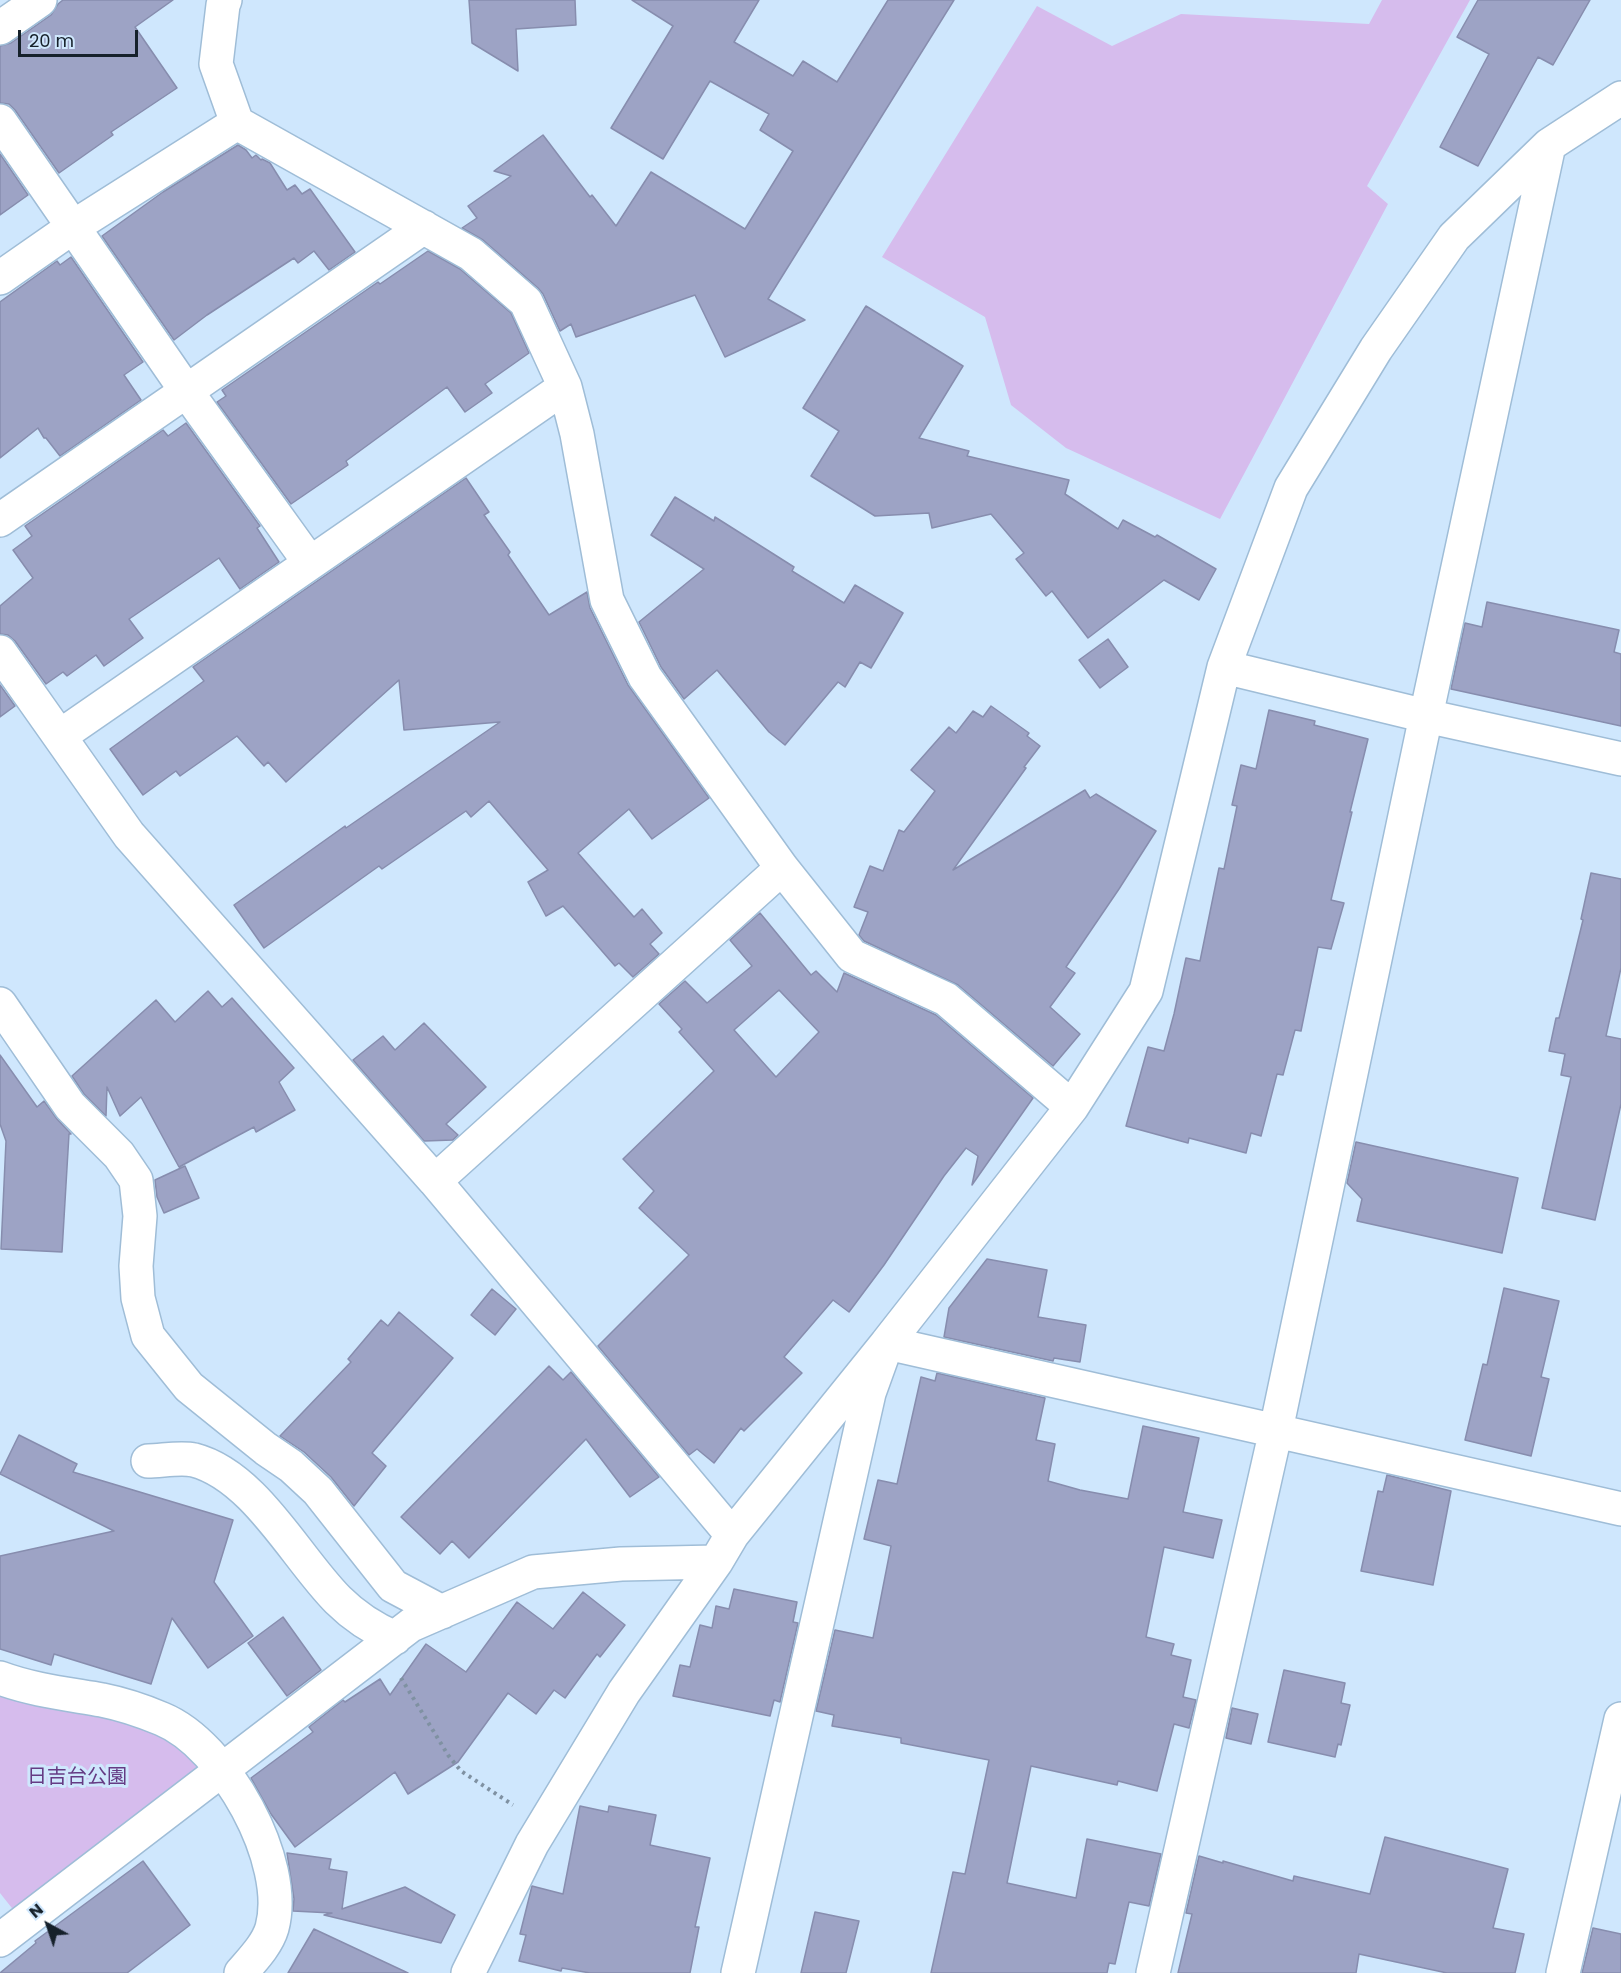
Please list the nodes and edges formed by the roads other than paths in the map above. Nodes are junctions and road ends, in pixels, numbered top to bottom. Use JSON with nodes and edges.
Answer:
{"nodes":[{"id":1,"x":40,"y":0,"type":"edge"},
{"id":2,"x":225,"y":0,"type":"edge"},
{"id":3,"x":0,"y":28,"type":"edge"},
{"id":4,"x":1621,"y":98,"type":"edge"},
{"id":5,"x":0,"y":120,"type":"edge"},
{"id":6,"x":237,"y":123,"type":"junction"},
{"id":7,"x":1549,"y":145,"type":"junction"},
{"id":8,"x":73,"y":226,"type":"junction"},
{"id":9,"x":424,"y":227,"type":"junction"},
{"id":10,"x":0,"y":278,"type":"edge"},
{"id":11,"x":565,"y":387,"type":"junction"},
{"id":12,"x":187,"y":392,"type":"junction"},
{"id":13,"x":0,"y":520,"type":"edge"},
{"id":14,"x":310,"y":563,"type":"junction"},
{"id":15,"x":0,"y":652,"type":"edge"},
{"id":16,"x":1224,"y":667,"type":"junction"},
{"id":17,"x":1426,"y":716,"type":"junction"},
{"id":18,"x":60,"y":736,"type":"junction"},
{"id":19,"x":1621,"y":759,"type":"edge"},
{"id":20,"x":782,"y":868,"type":"junction"},
{"id":21,"x":0,"y":1004,"type":"edge"},
{"id":22,"x":1072,"y":1107,"type":"junction"},
{"id":23,"x":435,"y":1181,"type":"junction"},
{"id":24,"x":886,"y":1343,"type":"junction"},
{"id":25,"x":1276,"y":1430,"type":"junction"},
{"id":26,"x":147,"y":1461,"type":"dead end"},
{"id":27,"x":1621,"y":1509,"type":"edge"},
{"id":28,"x":724,"y":1549,"type":"junction"},
{"id":29,"x":442,"y":1612,"type":"junction"},
{"id":30,"x":388,"y":1643,"type":"junction"},
{"id":31,"x":0,"y":1678,"type":"edge"},
{"id":32,"x":1621,"y":1719,"type":"edge"},
{"id":33,"x":222,"y":1769,"type":"junction"},
{"id":34,"x":0,"y":1940,"type":"edge"},
{"id":35,"x":241,"y":1973,"type":"edge"},
{"id":36,"x":468,"y":1973,"type":"edge"},
{"id":37,"x":738,"y":1973,"type":"edge"},
{"id":38,"x":1153,"y":1973,"type":"edge"},
{"id":39,"x":1563,"y":1973,"type":"edge"}],
"edges":[{"from":1,"to":3,"type":"street"},
{"from":2,"to":6,"type":"street"},
{"from":4,"to":7,"type":"street"},
{"from":5,"to":8,"type":"street"},
{"from":6,"to":8,"type":"street"},
{"from":6,"to":9,"type":"street"},
{"from":7,"to":16,"type":"street"},
{"from":7,"to":17,"type":"street"},
{"from":8,"to":10,"type":"street"},
{"from":8,"to":12,"type":"street"},
{"from":9,"to":11,"type":"street"},
{"from":9,"to":12,"type":"street"},
{"from":11,"to":14,"type":"street"},
{"from":11,"to":20,"type":"street"},
{"from":12,"to":13,"type":"street"},
{"from":12,"to":14,"type":"street"},
{"from":14,"to":18,"type":"street"},
{"from":15,"to":18,"type":"street"},
{"from":16,"to":17,"type":"street"},
{"from":16,"to":22,"type":"street"},
{"from":17,"to":19,"type":"street"},
{"from":17,"to":25,"type":"street"},
{"from":18,"to":23,"type":"street"},
{"from":20,"to":22,"type":"street"},
{"from":20,"to":23,"type":"street"},
{"from":21,"to":29,"type":"street"},
{"from":22,"to":24,"type":"street"},
{"from":23,"to":28,"type":"street"},
{"from":24,"to":25,"type":"street"},
{"from":24,"to":28,"type":"street"},
{"from":24,"to":37,"type":"street"},
{"from":25,"to":27,"type":"street"},
{"from":25,"to":38,"type":"street"},
{"from":26,"to":30,"type":"street"},
{"from":28,"to":29,"type":"street"},
{"from":28,"to":36,"type":"street"},
{"from":29,"to":30,"type":"street"},
{"from":30,"to":33,"type":"street"},
{"from":31,"to":33,"type":"street"},
{"from":32,"to":39,"type":"street"},
{"from":33,"to":34,"type":"street"},
{"from":33,"to":35,"type":"street"}]}
